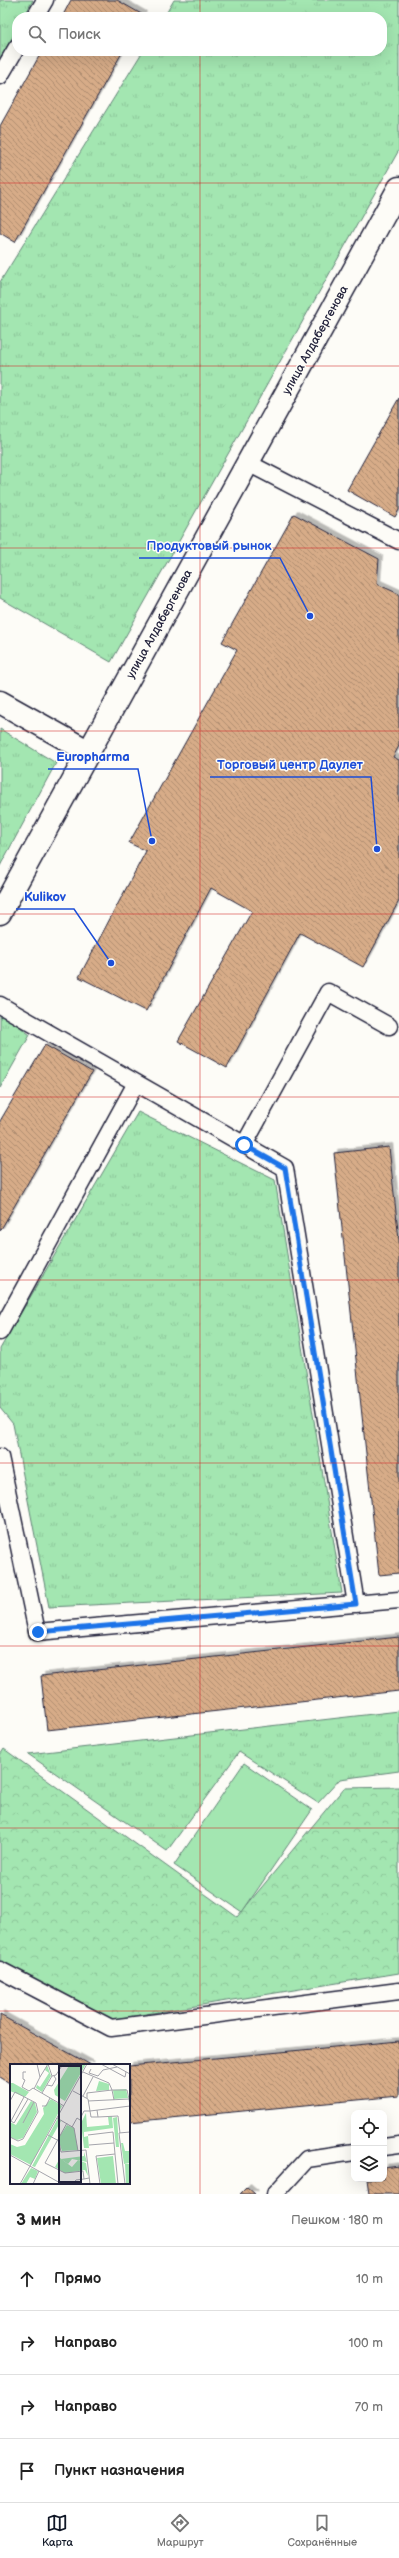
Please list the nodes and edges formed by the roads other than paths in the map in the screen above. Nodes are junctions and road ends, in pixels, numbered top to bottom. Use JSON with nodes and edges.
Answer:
{"nodes":[{"id":1,"x":45,"y":0,"type":"edge"},
{"id":2,"x":38,"y":12,"type":"edge"},
{"id":3,"x":12,"y":56,"type":"edge"},
{"id":4,"x":0,"y":76,"type":"edge"},
{"id":5,"x":399,"y":188,"type":"edge"},
{"id":6,"x":248,"y":462,"type":"junction"},
{"id":7,"x":399,"y":540,"type":"edge"},
{"id":8,"x":0,"y":702,"type":"edge"},
{"id":9,"x":89,"y":752,"type":"junction"},
{"id":10,"x":0,"y":913,"type":"edge"},
{"id":11,"x":0,"y":1004,"type":"edge"},
{"id":12,"x":389,"y":1026,"type":"dead end"},
{"id":13,"x":136,"y":1083,"type":"junction"},
{"id":14,"x":244,"y":1145,"type":"junction"},
{"id":15,"x":0,"y":1332,"type":"edge"},
{"id":16,"x":0,"y":1457,"type":"edge"},
{"id":17,"x":399,"y":1600,"type":"edge"},
{"id":18,"x":356,"y":1604,"type":"junction"},
{"id":19,"x":0,"y":1970,"type":"edge"},
{"id":20,"x":399,"y":1991,"type":"edge"},
{"id":21,"x":399,"y":2145,"type":"edge"},
{"id":22,"x":387,"y":2147,"type":"edge"},
{"id":23,"x":351,"y":2152,"type":"edge"},
{"id":24,"x":275,"y":2194,"type":"edge"}],
"edges":[{"from":1,"to":2,"type":"lane"},
{"from":3,"to":4,"type":"lane"},
{"from":5,"to":6,"type":"street","name":"улица Алдабергенова"},
{"from":6,"to":7,"type":"lane"},
{"from":6,"to":9,"type":"street","name":"улица Алдабергенова"},
{"from":8,"to":9,"type":"street"},
{"from":9,"to":10,"type":"street","name":"улица Алдабергенова"},
{"from":11,"to":13,"type":"lane"},
{"from":12,"to":14,"type":"lane"},
{"from":13,"to":14,"type":"lane"},
{"from":13,"to":15,"type":"lane"},
{"from":14,"to":18,"type":"lane"},
{"from":16,"to":18,"type":"lane"},
{"from":17,"to":18,"type":"lane"},
{"from":19,"to":20,"type":"lane"},
{"from":21,"to":22,"type":"lane"},
{"from":23,"to":24,"type":"lane"}]}
